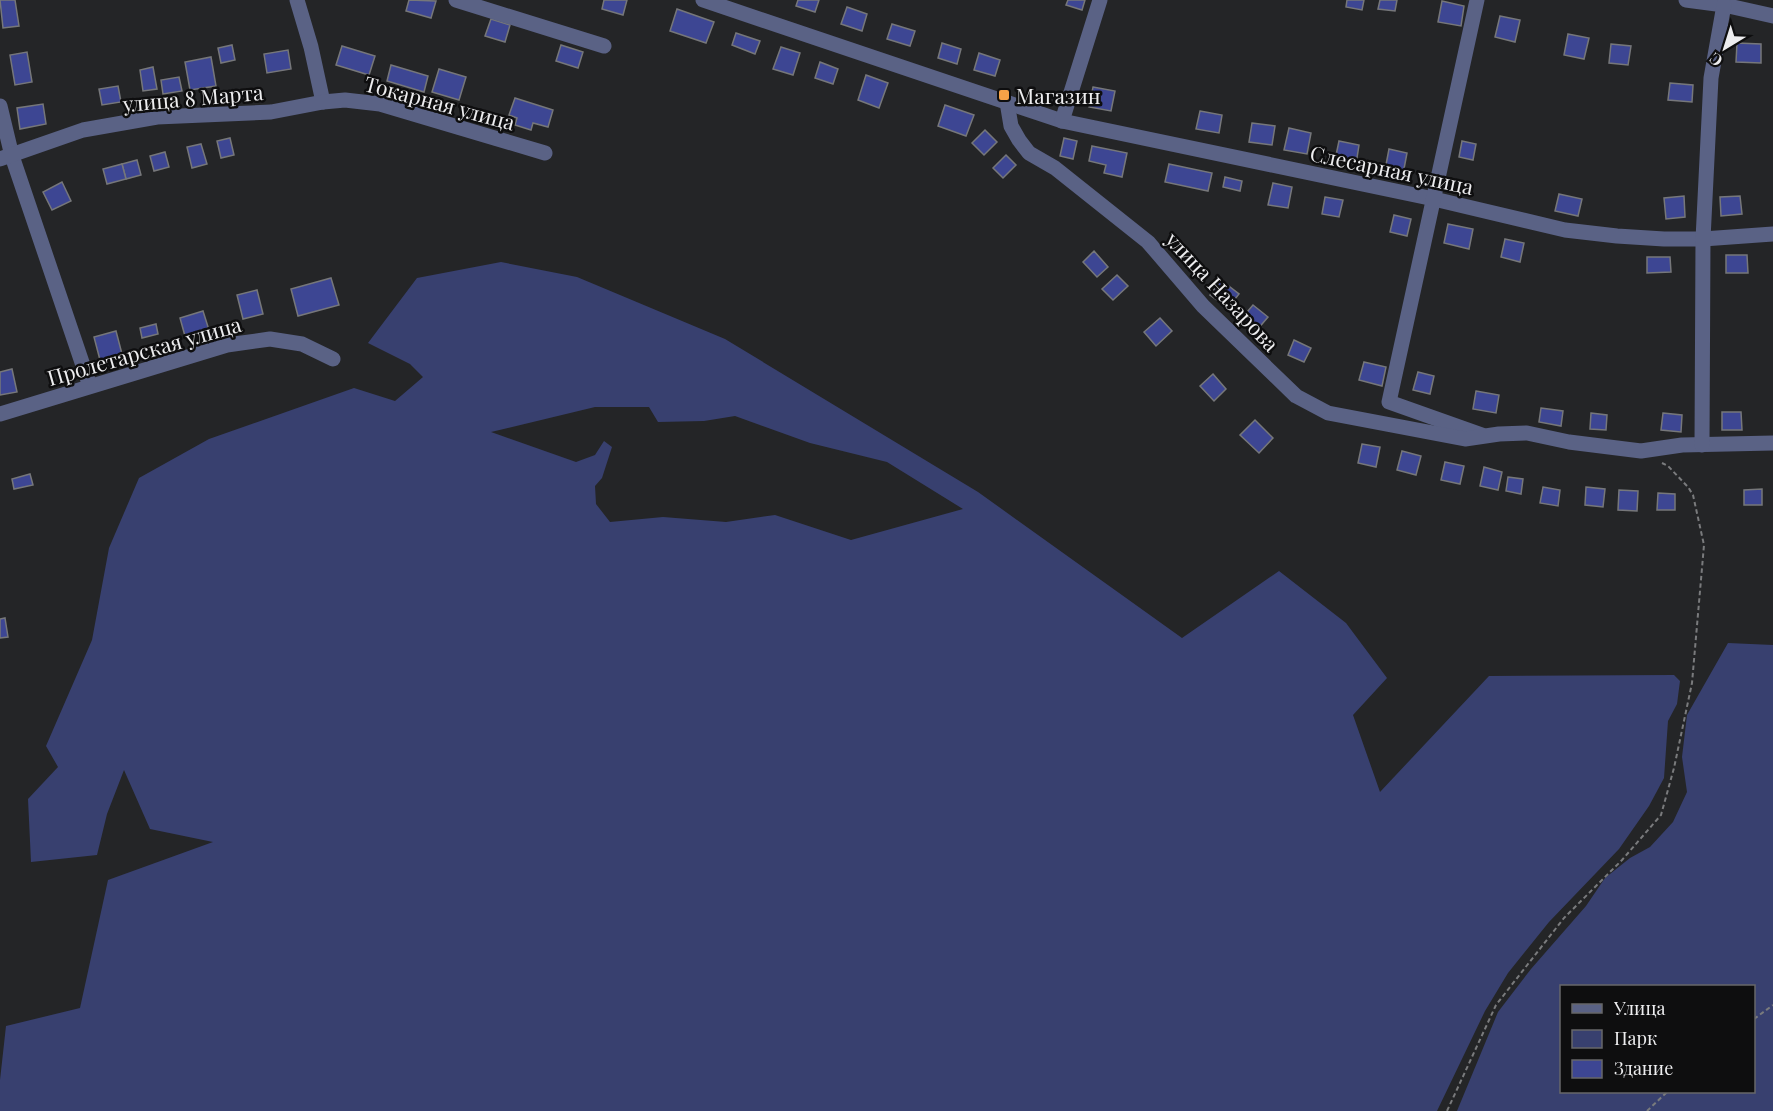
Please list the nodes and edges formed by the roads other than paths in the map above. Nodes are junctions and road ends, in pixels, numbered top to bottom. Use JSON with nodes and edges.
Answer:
{"nodes":[{"id":1,"x":297,"y":0,"type":"edge"},
{"id":2,"x":456,"y":0,"type":"edge"},
{"id":3,"x":703,"y":0,"type":"edge"},
{"id":4,"x":1100,"y":0,"type":"edge"},
{"id":5,"x":1477,"y":0,"type":"edge"},
{"id":6,"x":1686,"y":0,"type":"edge"},
{"id":7,"x":1724,"y":5,"type":"junction"},
{"id":8,"x":1773,"y":16,"type":"edge"},
{"id":9,"x":604,"y":46,"type":"dead end"},
{"id":10,"x":323,"y":102,"type":"junction"},
{"id":11,"x":1007,"y":102,"type":"junction"},
{"id":12,"x":0,"y":106,"type":"edge"},
{"id":13,"x":1062,"y":121,"type":"junction"},
{"id":14,"x":545,"y":153,"type":"dead end"},
{"id":15,"x":6,"y":157,"type":"edge"},
{"id":16,"x":1434,"y":199,"type":"junction"},
{"id":17,"x":1773,"y":234,"type":"edge"},
{"id":18,"x":1703,"y":239,"type":"junction"},
{"id":19,"x":333,"y":359,"type":"dead end"},
{"id":20,"x":90,"y":386,"type":"junction"},
{"id":21,"x":0,"y":414,"type":"edge"},
{"id":22,"x":1485,"y":436,"type":"junction"},
{"id":23,"x":1773,"y":443,"type":"edge"},
{"id":24,"x":1702,"y":445,"type":"junction"}],
"edges":[{"from":1,"to":10,"type":"street"},
{"from":2,"to":9,"type":"street"},
{"from":3,"to":11,"type":"street"},
{"from":4,"to":13,"type":"street"},
{"from":5,"to":16,"type":"street"},
{"from":6,"to":7,"type":"street"},
{"from":7,"to":8,"type":"street"},
{"from":7,"to":18,"type":"street"},
{"from":10,"to":14,"type":"street","name":"Токарная улица"},
{"from":10,"to":15,"type":"street","name":"улица 8 Марта"},
{"from":11,"to":13,"type":"street","name":"Слесарная улица"},
{"from":11,"to":22,"type":"street","name":"улица Назарова"},
{"from":12,"to":15,"type":"street"},
{"from":13,"to":16,"type":"street","name":"Слесарная улица"},
{"from":15,"to":20,"type":"street"},
{"from":16,"to":18,"type":"street","name":"Слесарная улица"},
{"from":16,"to":22,"type":"street"},
{"from":17,"to":18,"type":"street","name":"Слесарная улица"},
{"from":18,"to":24,"type":"street"},
{"from":19,"to":20,"type":"street","name":"Пролетарская улица"},
{"from":20,"to":21,"type":"street","name":"Пролетарская улица"},
{"from":22,"to":24,"type":"street","name":"улица Назарова"},
{"from":23,"to":24,"type":"street","name":"улица Назарова"}]}
